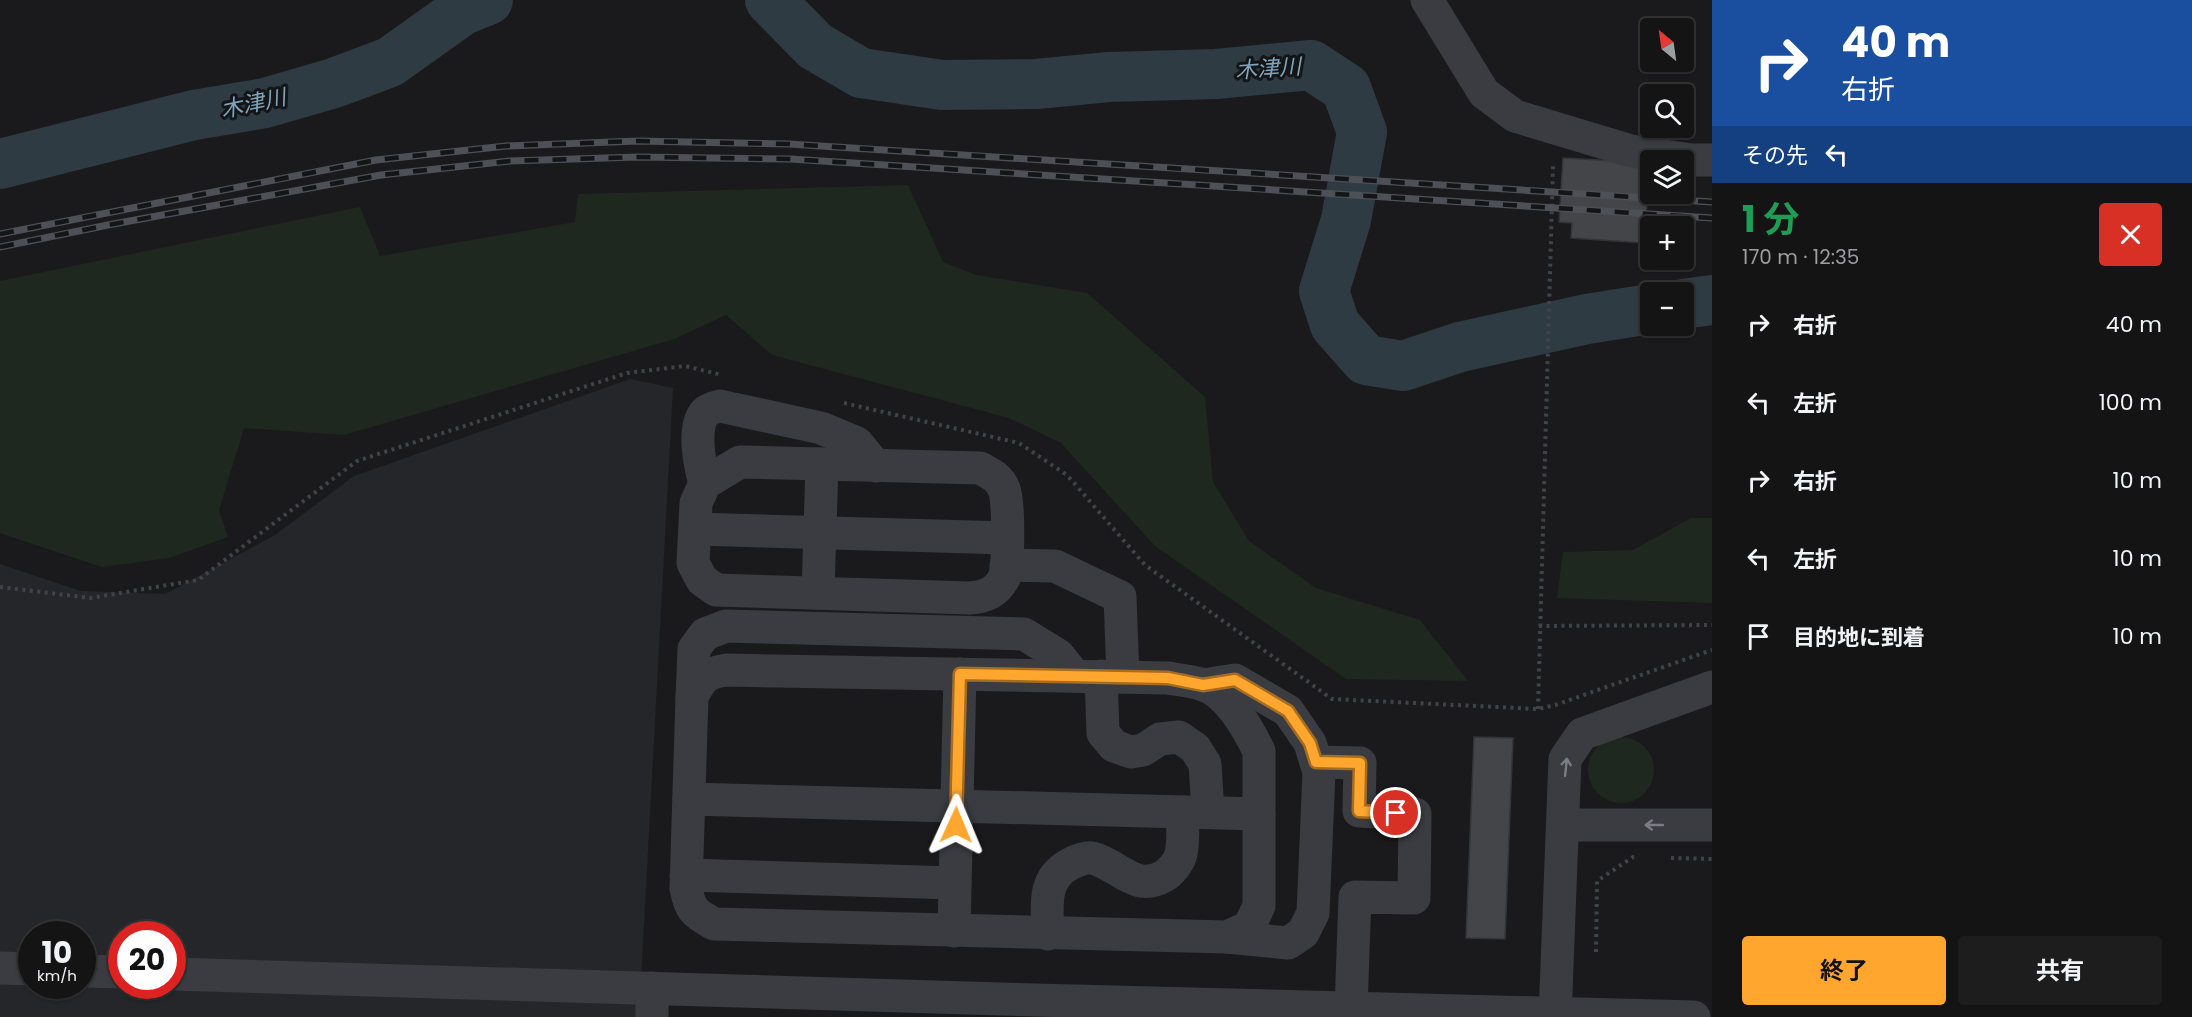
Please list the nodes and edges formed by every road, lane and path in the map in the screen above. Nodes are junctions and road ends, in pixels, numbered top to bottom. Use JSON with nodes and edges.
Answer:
{"nodes":[{"id":1,"x":1427,"y":0,"type":"edge"},
{"id":2,"x":1712,"y":160,"type":"edge"},
{"id":3,"x":1553,"y":165,"type":"dead end"},
{"id":4,"x":822,"y":464,"type":"junction"},
{"id":5,"x":876,"y":466,"type":"junction"},
{"id":6,"x":705,"y":483,"type":"junction"},
{"id":7,"x":695,"y":529,"type":"junction"},
{"id":8,"x":820,"y":533,"type":"junction"},
{"id":9,"x":1007,"y":552,"type":"junction"},
{"id":10,"x":818,"y":593,"type":"junction"},
{"id":11,"x":1712,"y":625,"type":"edge"},
{"id":12,"x":1539,"y":626,"type":"junction"},
{"id":13,"x":1712,"y":650,"type":"edge"},
{"id":14,"x":960,"y":674,"type":"junction"},
{"id":15,"x":1100,"y":676,"type":"junction"},
{"id":16,"x":1203,"y":685,"type":"junction"},
{"id":17,"x":1712,"y":687,"type":"edge"},
{"id":18,"x":693,"y":697,"type":"junction"},
{"id":19,"x":1316,"y":762,"type":"junction"},
{"id":20,"x":689,"y":799,"type":"junction"},
{"id":21,"x":957,"y":806,"type":"junction"},
{"id":22,"x":1196,"y":812,"type":"junction"},
{"id":23,"x":1259,"y":814,"type":"junction"},
{"id":24,"x":1564,"y":825,"type":"junction"},
{"id":25,"x":1712,"y":825,"type":"edge"},
{"id":26,"x":1644,"y":857,"type":"dead end"},
{"id":27,"x":1667,"y":858,"type":"dead end"},
{"id":28,"x":1712,"y":858,"type":"edge"},
{"id":29,"x":686,"y":875,"type":"junction"},
{"id":30,"x":955,"y":883,"type":"junction"},
{"id":31,"x":1313,"y":896,"type":"junction"},
{"id":32,"x":1355,"y":897,"type":"junction"},
{"id":33,"x":954,"y":931,"type":"junction"},
{"id":34,"x":1047,"y":933,"type":"junction"},
{"id":35,"x":1227,"y":937,"type":"junction"},
{"id":36,"x":1596,"y":952,"type":"dead end"},
{"id":37,"x":0,"y":968,"type":"edge"},
{"id":38,"x":18,"y":969,"type":"edge"},
{"id":39,"x":186,"y":975,"type":"edge"},
{"id":40,"x":652,"y":1003,"type":"edge"},
{"id":41,"x":1352,"y":1008,"type":"junction"},
{"id":42,"x":1070,"y":1009,"type":"edge"},
{"id":43,"x":1555,"y":1015,"type":"edge"},
{"id":44,"x":1694,"y":1017,"type":"edge"}],
"edges":[{"from":1,"to":2,"type":"street"},
{"from":3,"to":12,"type":"path"},
{"from":4,"to":5,"type":"street"},
{"from":4,"to":6,"type":"street"},
{"from":4,"to":8,"type":"street"},
{"from":5,"to":6,"type":"street"},
{"from":5,"to":9,"type":"street"},
{"from":6,"to":7,"type":"street"},
{"from":7,"to":8,"type":"street"},
{"from":7,"to":10,"type":"street"},
{"from":8,"to":9,"type":"street"},
{"from":8,"to":10,"type":"street"},
{"from":9,"to":10,"type":"street"},
{"from":9,"to":15,"type":"street"},
{"from":11,"to":12,"type":"path"},
{"from":12,"to":13,"type":"path"},
{"from":14,"to":15,"type":"street"},
{"from":14,"to":18,"type":"street"},
{"from":14,"to":21,"type":"street"},
{"from":15,"to":16,"type":"street"},
{"from":15,"to":18,"type":"street"},
{"from":15,"to":22,"type":"street"},
{"from":16,"to":19,"type":"street"},
{"from":16,"to":23,"type":"street"},
{"from":24,"to":17,"type":"street","one_way":true},
{"from":18,"to":20,"type":"street"},
{"from":19,"to":31,"type":"street"},
{"from":19,"to":32,"type":"street"},
{"from":20,"to":21,"type":"street"},
{"from":20,"to":29,"type":"street"},
{"from":21,"to":22,"type":"street"},
{"from":21,"to":30,"type":"street"},
{"from":22,"to":23,"type":"street"},
{"from":22,"to":34,"type":"street"},
{"from":23,"to":35,"type":"street"},
{"from":25,"to":24,"type":"street","one_way":true},
{"from":24,"to":43,"type":"street"},
{"from":26,"to":36,"type":"path"},
{"from":27,"to":28,"type":"path"},
{"from":29,"to":30,"type":"street"},
{"from":29,"to":33,"type":"street"},
{"from":30,"to":33,"type":"street"},
{"from":31,"to":32,"type":"street"},
{"from":31,"to":35,"type":"street"},
{"from":32,"to":41,"type":"street"},
{"from":33,"to":34,"type":"street"},
{"from":34,"to":35,"type":"street"},
{"from":37,"to":38,"type":"street"},
{"from":39,"to":40,"type":"street"},
{"from":40,"to":42,"type":"street"},
{"from":41,"to":42,"type":"street"},
{"from":41,"to":43,"type":"street"},
{"from":43,"to":44,"type":"street"}]}
